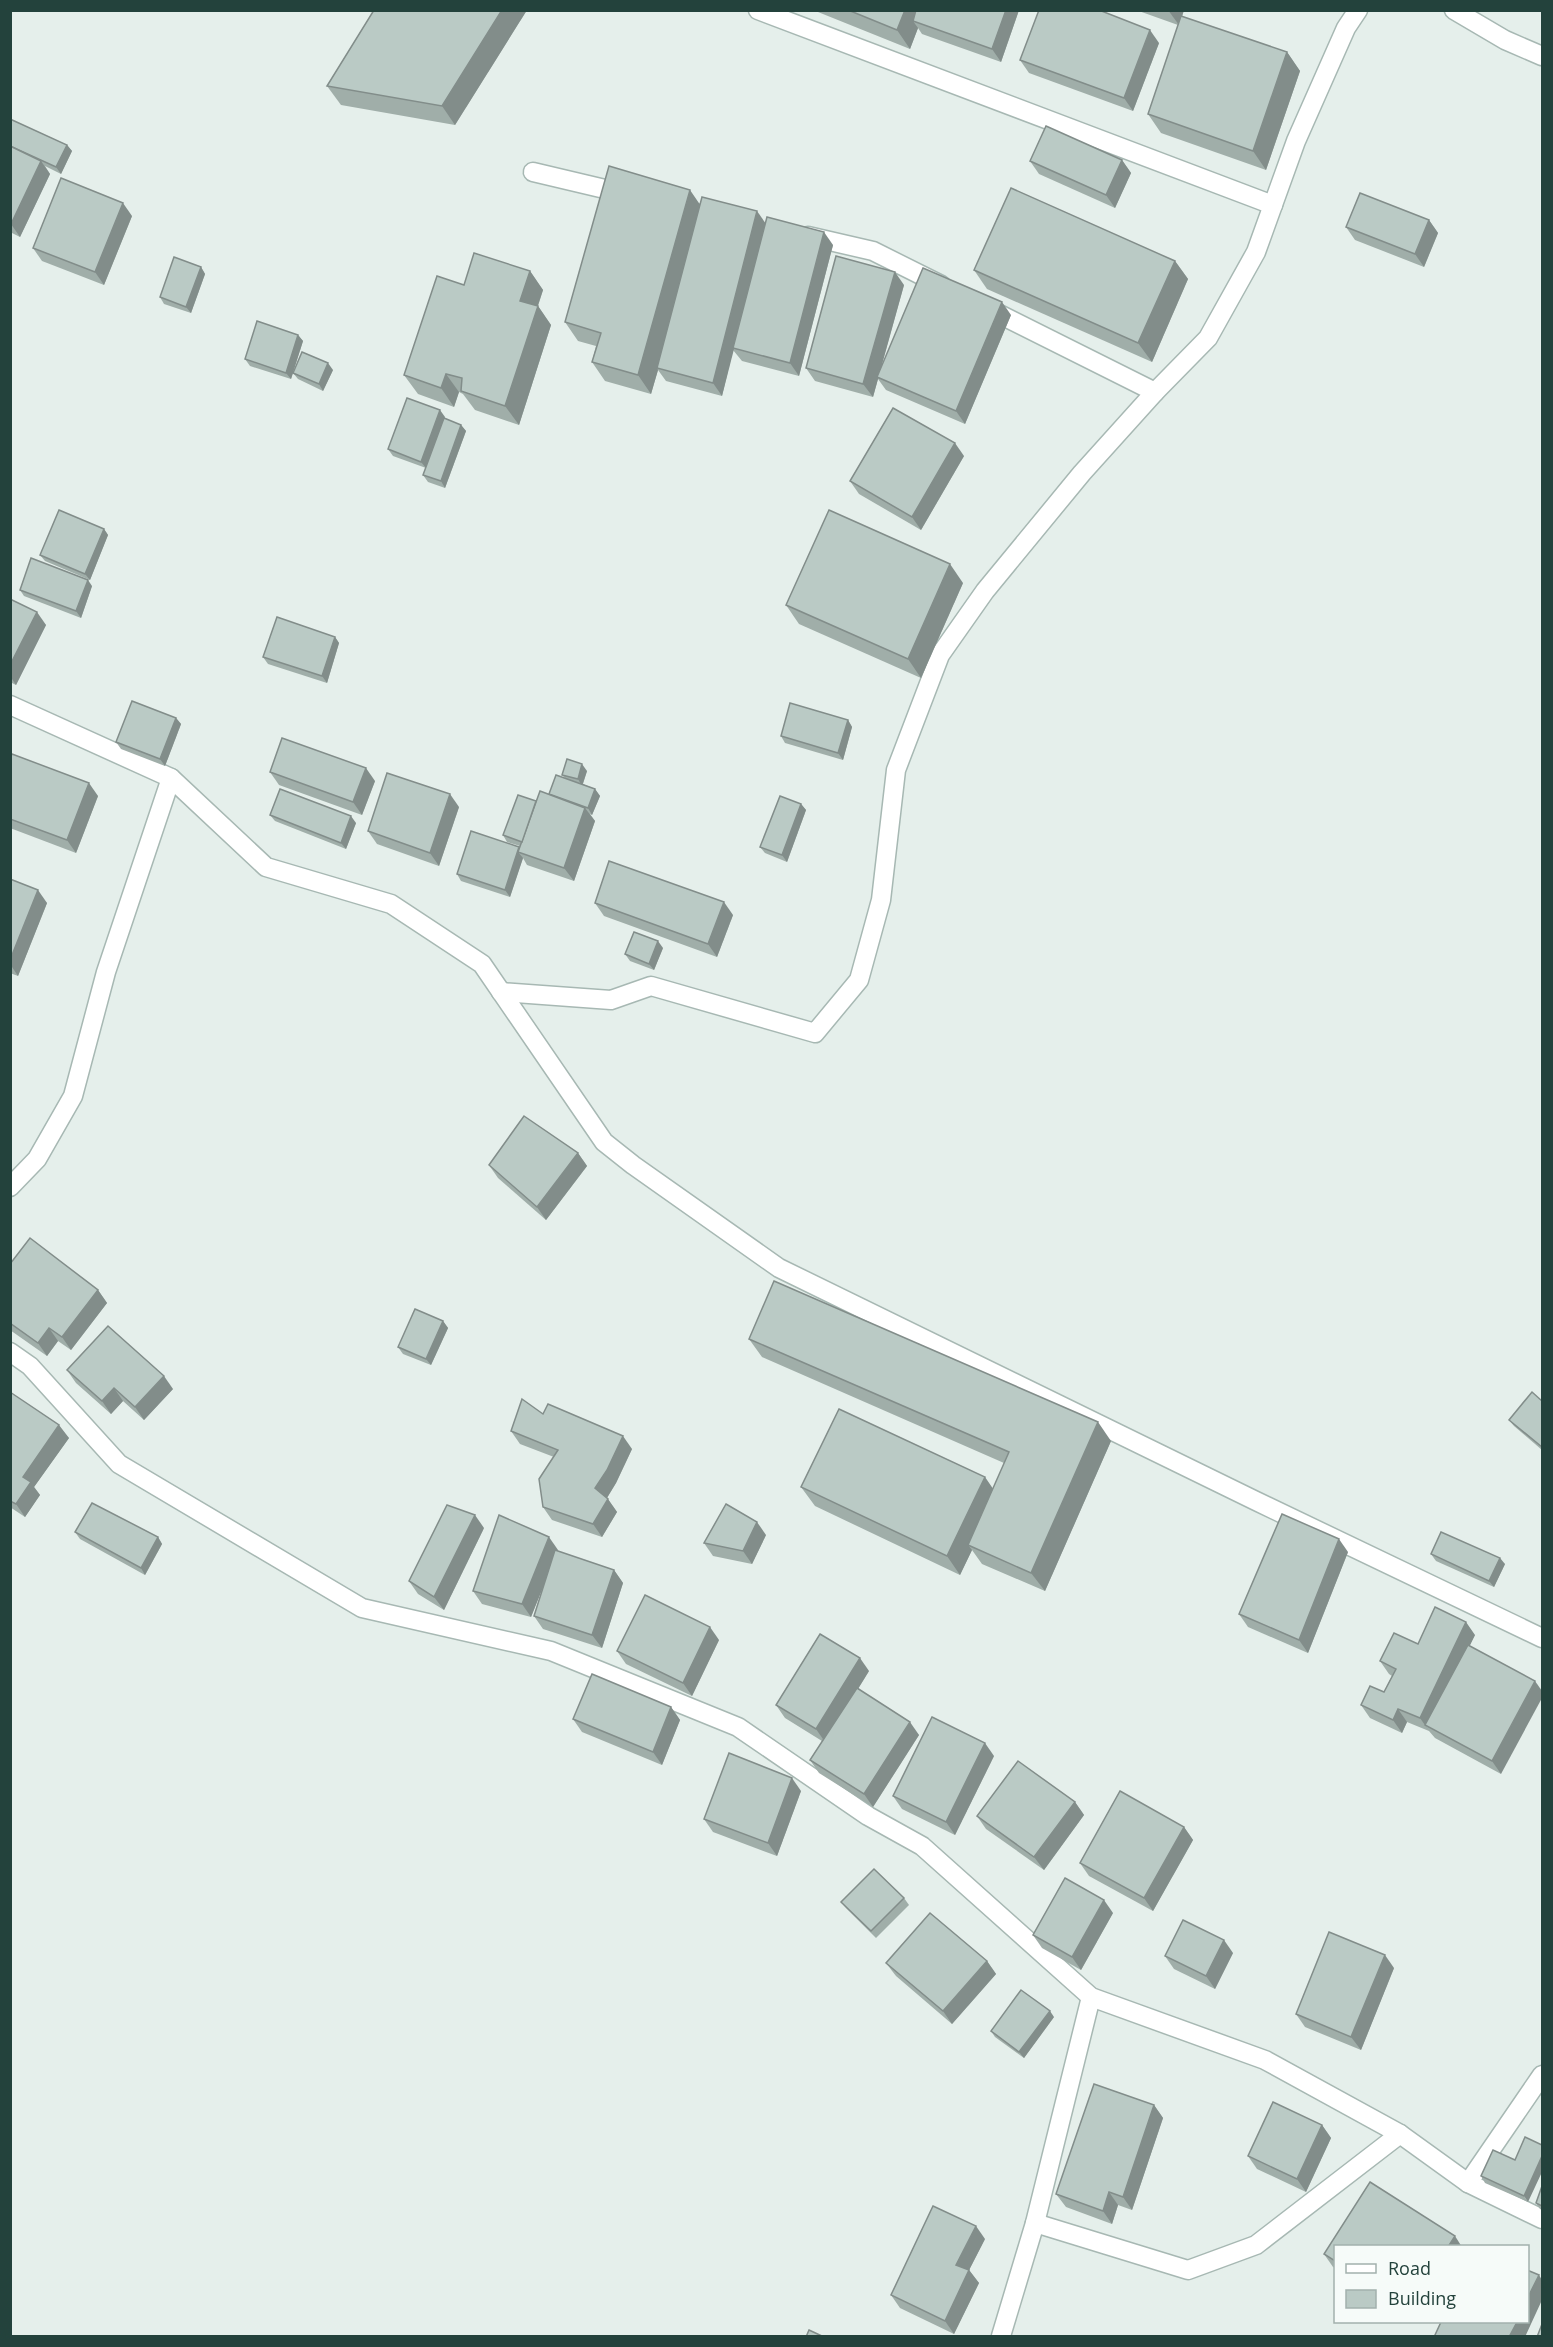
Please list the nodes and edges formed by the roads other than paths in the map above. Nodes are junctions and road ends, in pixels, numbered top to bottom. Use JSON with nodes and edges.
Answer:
{"nodes":[{"id":1,"x":758,"y":10,"type":"edge"},
{"id":2,"x":1358,"y":10,"type":"edge"},
{"id":3,"x":1454,"y":10,"type":"edge"},
{"id":4,"x":1542,"y":56,"type":"edge"},
{"id":5,"x":534,"y":172,"type":"dead end"},
{"id":6,"x":647,"y":198,"type":"edge"},
{"id":7,"x":1273,"y":205,"type":"junction"},
{"id":8,"x":794,"y":233,"type":"edge"},
{"id":9,"x":1155,"y":392,"type":"junction"},
{"id":10,"x":10,"y":705,"type":"edge"},
{"id":11,"x":171,"y":778,"type":"junction"},
{"id":12,"x":501,"y":992,"type":"junction"},
{"id":13,"x":10,"y":1188,"type":"edge"},
{"id":14,"x":10,"y":1352,"type":"edge"},
{"id":15,"x":1542,"y":1638,"type":"edge"},
{"id":16,"x":1091,"y":1997,"type":"junction"},
{"id":17,"x":1542,"y":2075,"type":"edge"},
{"id":18,"x":1400,"y":2134,"type":"junction"},
{"id":19,"x":1468,"y":2183,"type":"junction"},
{"id":20,"x":1542,"y":2219,"type":"edge"},
{"id":21,"x":1035,"y":2223,"type":"junction"},
{"id":22,"x":1001,"y":2337,"type":"edge"}],
"edges":[{"from":1,"to":7,"type":"street"},
{"from":2,"to":7,"type":"street"},
{"from":3,"to":4,"type":"street"},
{"from":5,"to":6,"type":"street"},
{"from":7,"to":9,"type":"street"},
{"from":8,"to":9,"type":"street"},
{"from":9,"to":12,"type":"street"},
{"from":10,"to":11,"type":"street"},
{"from":11,"to":12,"type":"street"},
{"from":11,"to":13,"type":"street"},
{"from":12,"to":15,"type":"street"},
{"from":14,"to":16,"type":"street"},
{"from":16,"to":18,"type":"street"},
{"from":16,"to":21,"type":"street"},
{"from":17,"to":19,"type":"street"},
{"from":18,"to":19,"type":"street"},
{"from":18,"to":21,"type":"street"},
{"from":19,"to":20,"type":"street"},
{"from":21,"to":22,"type":"street"}]}
